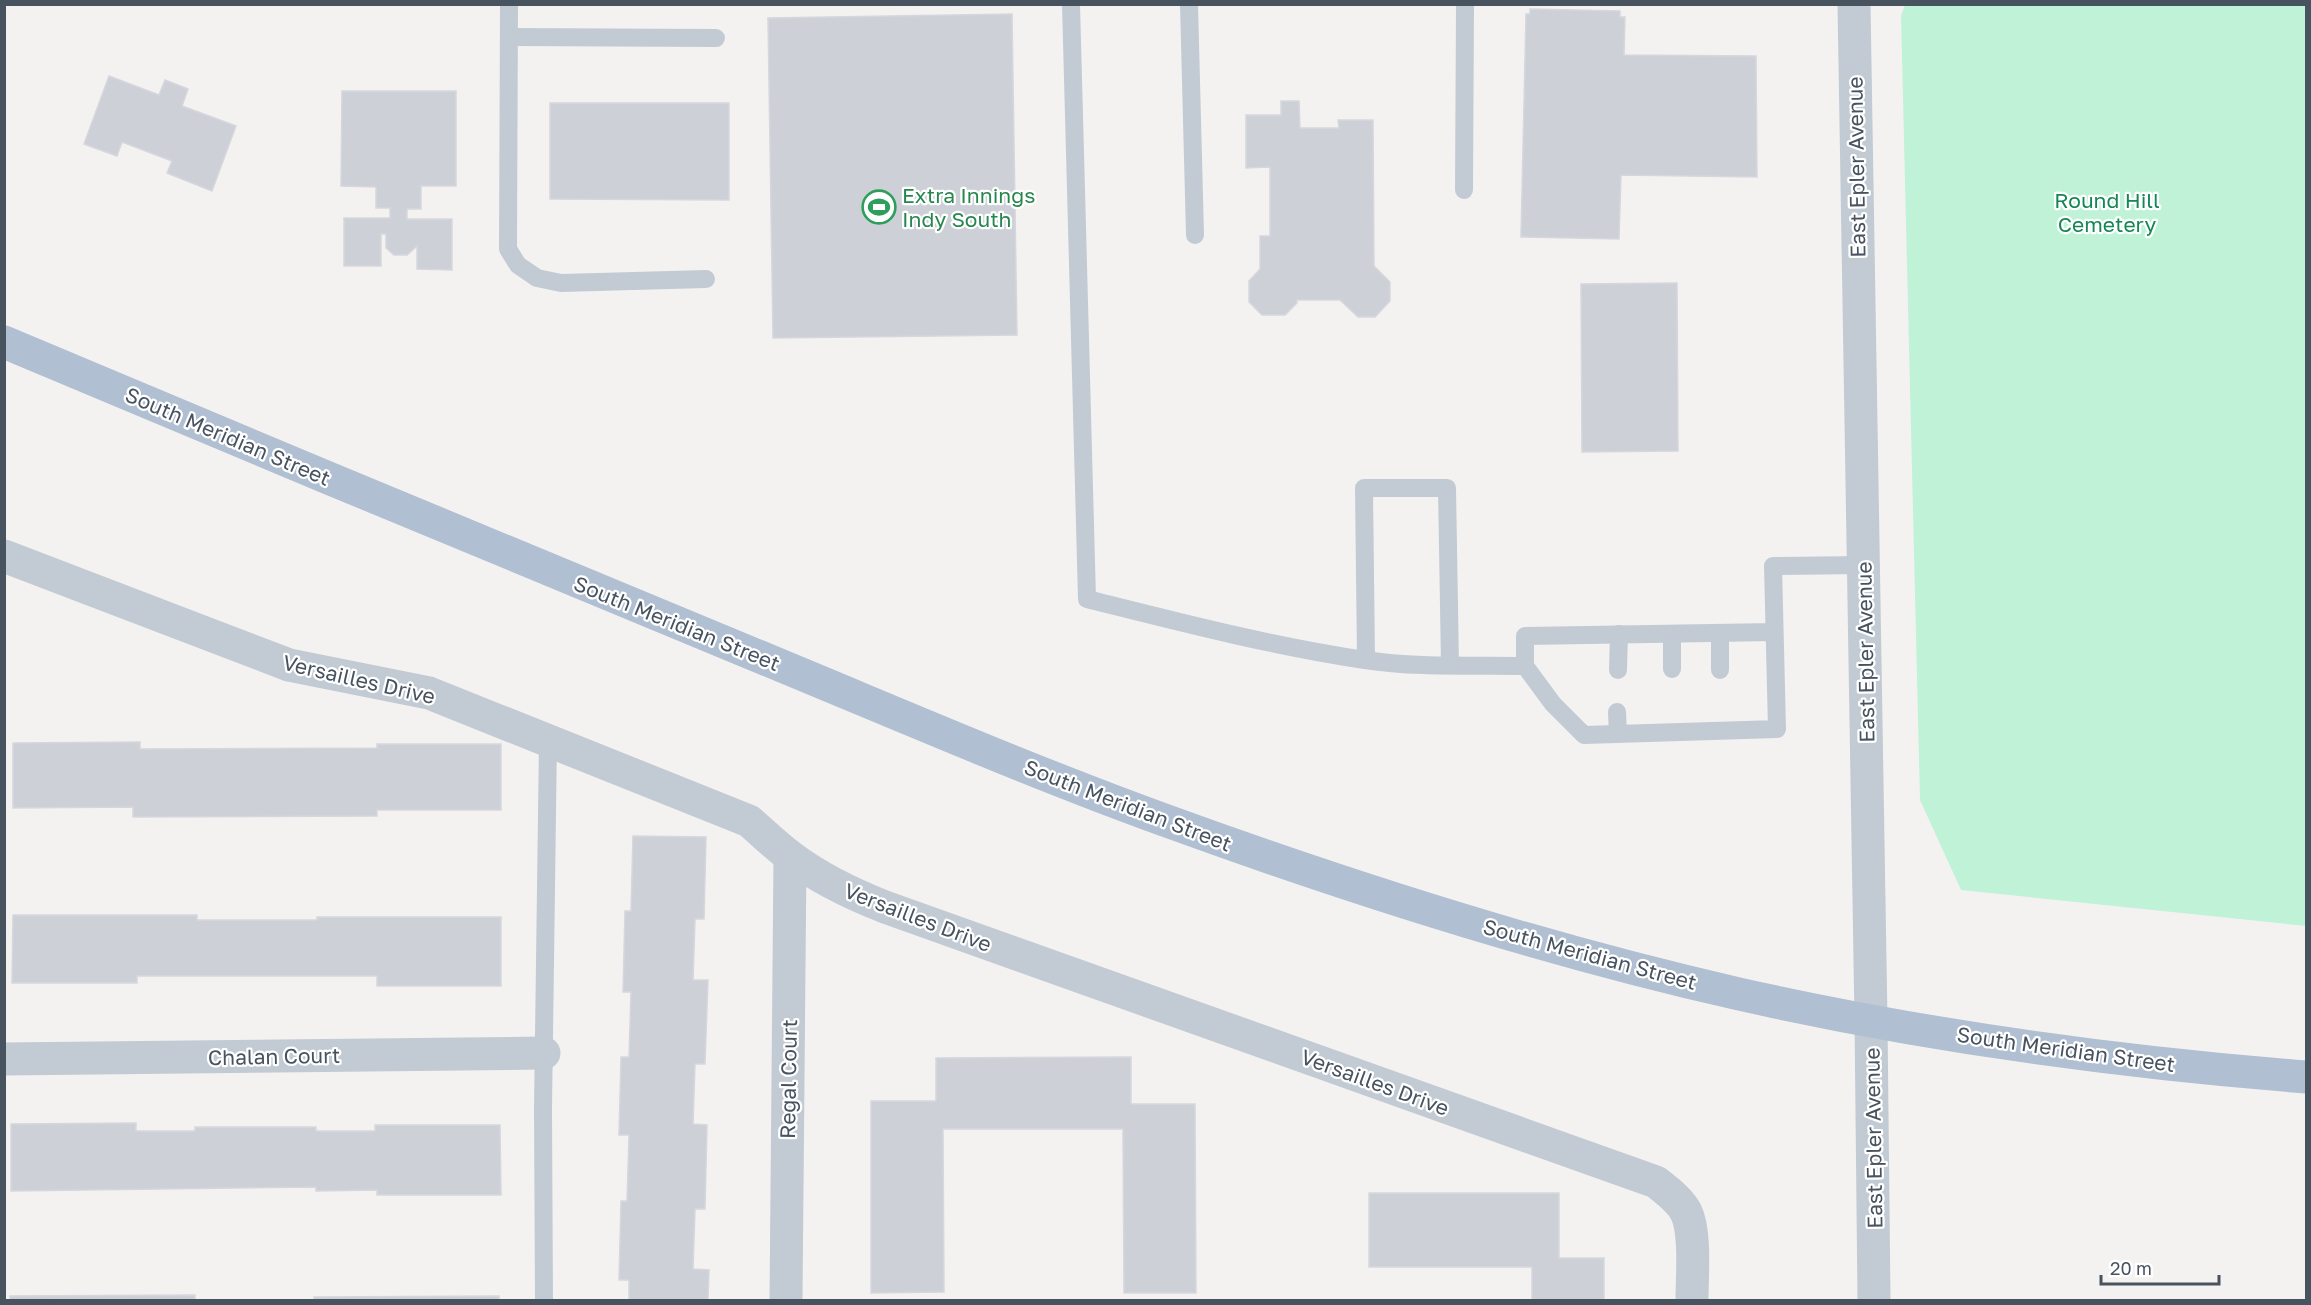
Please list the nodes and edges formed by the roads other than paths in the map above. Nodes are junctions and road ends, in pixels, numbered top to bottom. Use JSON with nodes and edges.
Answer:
{"nodes":[{"id":1,"x":509,"y":4,"type":"edge"},
{"id":2,"x":1071,"y":4,"type":"edge"},
{"id":3,"x":1189,"y":4,"type":"edge"},
{"id":4,"x":1466,"y":4,"type":"edge"},
{"id":5,"x":1854,"y":4,"type":"edge"},
{"id":6,"x":509,"y":37,"type":"junction"},
{"id":7,"x":716,"y":38,"type":"dead end"},
{"id":8,"x":1464,"y":189,"type":"dead end"},
{"id":9,"x":1195,"y":235,"type":"dead end"},
{"id":10,"x":706,"y":279,"type":"dead end"},
{"id":11,"x":4,"y":342,"type":"edge"},
{"id":12,"x":4,"y":556,"type":"edge"},
{"id":13,"x":1864,"y":565,"type":"junction"},
{"id":14,"x":1774,"y":632,"type":"junction"},
{"id":15,"x":1720,"y":633,"type":"junction"},
{"id":16,"x":1619,"y":634,"type":"junction"},
{"id":17,"x":1671,"y":634,"type":"junction"},
{"id":18,"x":1366,"y":660,"type":"junction"},
{"id":19,"x":1450,"y":665,"type":"junction"},
{"id":20,"x":1525,"y":666,"type":"junction"},
{"id":21,"x":1672,"y":669,"type":"dead end"},
{"id":22,"x":1618,"y":670,"type":"dead end"},
{"id":23,"x":1720,"y":670,"type":"dead end"},
{"id":24,"x":1617,"y":712,"type":"dead end"},
{"id":25,"x":1618,"y":734,"type":"junction"},
{"id":26,"x":548,"y":740,"type":"junction"},
{"id":27,"x":790,"y":857,"type":"junction"},
{"id":28,"x":1872,"y":1020,"type":"junction"},
{"id":29,"x":544,"y":1053,"type":"junction"},
{"id":30,"x":4,"y":1059,"type":"edge"},
{"id":31,"x":2307,"y":1077,"type":"edge"},
{"id":32,"x":544,"y":1300,"type":"edge"},
{"id":33,"x":786,"y":1300,"type":"edge"},
{"id":34,"x":1692,"y":1300,"type":"edge"},
{"id":35,"x":1874,"y":1300,"type":"edge"}],
"edges":[{"from":1,"to":6,"type":"lane"},
{"from":2,"to":18,"type":"lane"},
{"from":3,"to":9,"type":"lane"},
{"from":4,"to":8,"type":"lane"},
{"from":5,"to":13,"type":"street","name":"East Epler Avenue"},
{"from":6,"to":7,"type":"lane"},
{"from":6,"to":10,"type":"lane"},
{"from":11,"to":28,"type":"main road","name":"South Meridian Street"},
{"from":12,"to":26,"type":"street","name":"Versailles Drive"},
{"from":13,"to":14,"type":"lane"},
{"from":13,"to":28,"type":"street","name":"East Epler Avenue"},
{"from":14,"to":15,"type":"lane"},
{"from":14,"to":25,"type":"lane"},
{"from":15,"to":17,"type":"lane"},
{"from":15,"to":23,"type":"lane"},
{"from":16,"to":17,"type":"lane"},
{"from":16,"to":20,"type":"lane"},
{"from":16,"to":22,"type":"lane"},
{"from":17,"to":21,"type":"lane"},
{"from":18,"to":19,"type":"lane"},
{"from":18,"to":19,"type":"lane"},
{"from":19,"to":20,"type":"lane"},
{"from":20,"to":25,"type":"lane"},
{"from":24,"to":25,"type":"lane"},
{"from":26,"to":27,"type":"street","name":"Versailles Drive"},
{"from":26,"to":29,"type":"lane"},
{"from":27,"to":33,"type":"street","name":"Regal Court"},
{"from":27,"to":34,"type":"street","name":"Versailles Drive"},
{"from":28,"to":31,"type":"main road","name":"South Meridian Street"},
{"from":28,"to":35,"type":"street","name":"East Epler Avenue"},
{"from":29,"to":30,"type":"street","name":"Chalan Court"},
{"from":29,"to":32,"type":"lane"}]}
